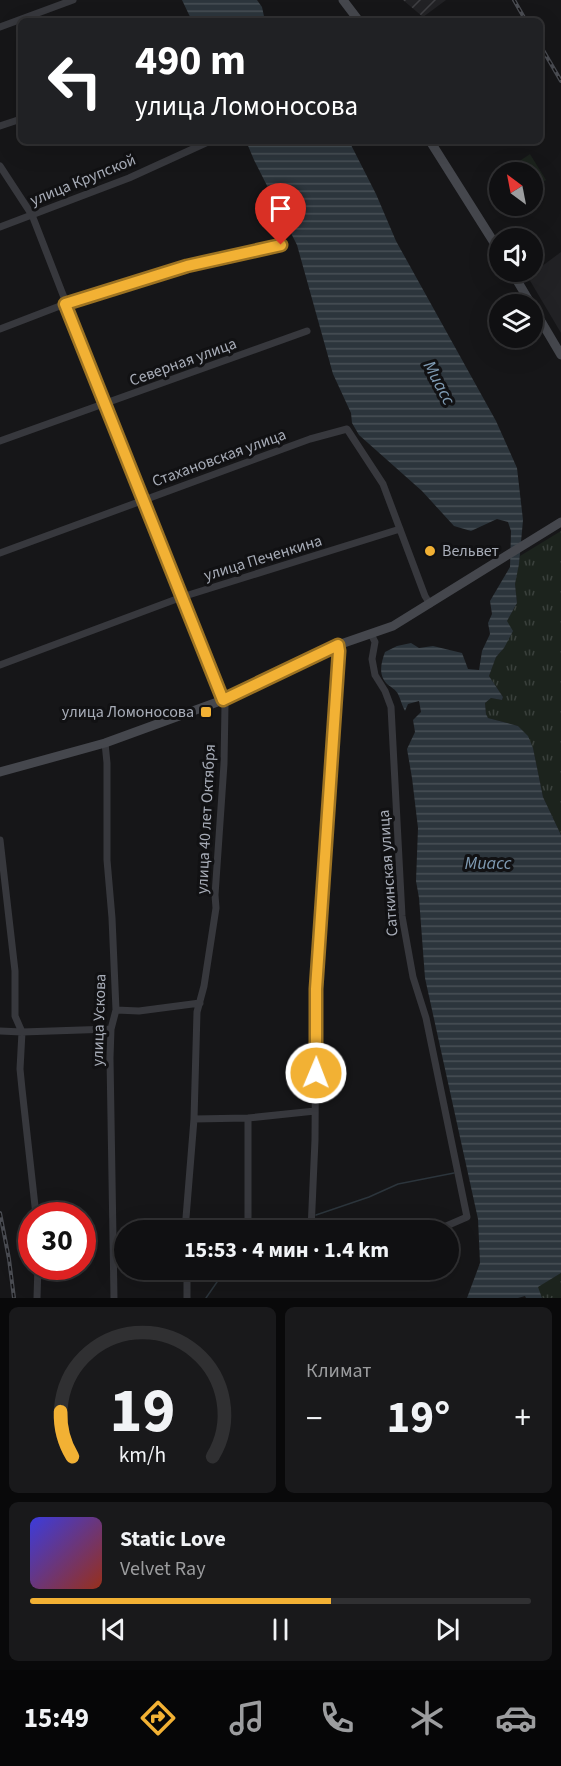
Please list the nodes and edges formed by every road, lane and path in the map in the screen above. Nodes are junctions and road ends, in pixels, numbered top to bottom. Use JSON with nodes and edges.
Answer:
{"nodes":[{"id":1,"x":73,"y":0,"type":"edge"},
{"id":2,"x":343,"y":0,"type":"edge"},
{"id":3,"x":24,"y":18,"type":"edge"},
{"id":4,"x":357,"y":18,"type":"edge"},
{"id":5,"x":18,"y":20,"type":"edge"},
{"id":6,"x":0,"y":27,"type":"edge"},
{"id":7,"x":18,"y":120,"type":"edge"},
{"id":8,"x":0,"y":126,"type":"edge"},
{"id":9,"x":204,"y":144,"type":"edge"},
{"id":10,"x":432,"y":144,"type":"edge"},
{"id":11,"x":0,"y":166,"type":"edge"},
{"id":12,"x":32,"y":215,"type":"junction"},
{"id":13,"x":0,"y":227,"type":"edge"},
{"id":14,"x":489,"y":235,"type":"edge"},
{"id":15,"x":281,"y":245,"type":"dead end"},
{"id":16,"x":65,"y":304,"type":"junction"},
{"id":17,"x":543,"y":324,"type":"edge"},
{"id":18,"x":0,"y":329,"type":"edge"},
{"id":19,"x":307,"y":331,"type":"dead end"},
{"id":20,"x":561,"y":355,"type":"edge"},
{"id":21,"x":105,"y":405,"type":"junction"},
{"id":22,"x":0,"y":441,"type":"edge"},
{"id":23,"x":143,"y":501,"type":"junction"},
{"id":24,"x":561,"y":522,"type":"edge"},
{"id":25,"x":400,"y":529,"type":"junction"},
{"id":26,"x":0,"y":554,"type":"edge"},
{"id":27,"x":182,"y":597,"type":"junction"},
{"id":28,"x":430,"y":604,"type":"junction"},
{"id":29,"x":371,"y":634,"type":"junction"},
{"id":30,"x":338,"y":645,"type":"junction"},
{"id":31,"x":0,"y":664,"type":"edge"},
{"id":32,"x":223,"y":700,"type":"junction"},
{"id":33,"x":105,"y":743,"type":"junction"},
{"id":34,"x":0,"y":772,"type":"edge"},
{"id":35,"x":0,"y":840,"type":"edge"},
{"id":36,"x":200,"y":1004,"type":"junction"},
{"id":37,"x":116,"y":1010,"type":"junction"},
{"id":38,"x":111,"y":1029,"type":"junction"},
{"id":39,"x":0,"y":1031,"type":"edge"},
{"id":40,"x":22,"y":1032,"type":"junction"},
{"id":41,"x":315,"y":1111,"type":"junction"},
{"id":42,"x":248,"y":1118,"type":"junction"},
{"id":43,"x":194,"y":1119,"type":"junction"},
{"id":44,"x":35,"y":1202,"type":"edge"},
{"id":45,"x":186,"y":1220,"type":"edge"},
{"id":46,"x":248,"y":1220,"type":"edge"},
{"id":47,"x":311,"y":1220,"type":"edge"},
{"id":48,"x":458,"y":1220,"type":"edge"},
{"id":49,"x":38,"y":1280,"type":"edge"},
{"id":50,"x":187,"y":1280,"type":"edge"},
{"id":51,"x":37,"y":1298,"type":"edge"},
{"id":52,"x":114,"y":1298,"type":"edge"},
{"id":53,"x":187,"y":1298,"type":"edge"}],
"edges":[{"from":1,"to":3,"type":"street"},
{"from":2,"to":4,"type":"street"},
{"from":5,"to":6,"type":"street"},
{"from":7,"to":8,"type":"street"},
{"from":9,"to":12,"type":"street","name":"улица Крупской"},
{"from":10,"to":14,"type":"street"},
{"from":11,"to":12,"type":"street","name":"улица 40 лет Октября"},
{"from":12,"to":13,"type":"street","name":"улица Крупской"},
{"from":12,"to":16,"type":"street","name":"улица 40 лет Октября"},
{"from":15,"to":16,"type":"street"},
{"from":16,"to":18,"type":"street"},
{"from":16,"to":21,"type":"street","name":"улица 40 лет Октября"},
{"from":17,"to":20,"type":"street"},
{"from":19,"to":21,"type":"street","name":"Северная улица"},
{"from":21,"to":22,"type":"street","name":"Северная улица"},
{"from":21,"to":23,"type":"street","name":"улица 40 лет Октября"},
{"from":23,"to":25,"type":"street","name":"Стахановская улица"},
{"from":23,"to":26,"type":"street","name":"Стахановская улица"},
{"from":23,"to":27,"type":"street","name":"улица 40 лет Октября"},
{"from":24,"to":28,"type":"street"},
{"from":25,"to":27,"type":"street","name":"улица Печенкина"},
{"from":25,"to":28,"type":"street"},
{"from":27,"to":31,"type":"street","name":"улица Печенкина"},
{"from":27,"to":32,"type":"street","name":"улица 40 лет Октября"},
{"from":28,"to":29,"type":"street"},
{"from":29,"to":30,"type":"street"},
{"from":29,"to":48,"type":"street","name":"Саткинская улица"},
{"from":30,"to":32,"type":"street"},
{"from":30,"to":41,"type":"street"},
{"from":32,"to":33,"type":"street"},
{"from":32,"to":36,"type":"street","name":"улица 40 лет Октября"},
{"from":33,"to":34,"type":"street"},
{"from":33,"to":37,"type":"street","name":"улица Ускова"},
{"from":35,"to":40,"type":"street"},
{"from":36,"to":37,"type":"street"},
{"from":36,"to":43,"type":"street","name":"улица 40 лет Октября"},
{"from":37,"to":38,"type":"street","name":"улица Ускова"},
{"from":38,"to":40,"type":"street"},
{"from":38,"to":52,"type":"street","name":"улица Ускова"},
{"from":39,"to":40,"type":"street"},
{"from":40,"to":44,"type":"street"},
{"from":41,"to":42,"type":"street"},
{"from":41,"to":47,"type":"street"},
{"from":42,"to":43,"type":"street"},
{"from":42,"to":46,"type":"street"},
{"from":43,"to":45,"type":"street","name":"улица 40 лет Октября"},
{"from":49,"to":51,"type":"street"},
{"from":50,"to":53,"type":"street"}]}
